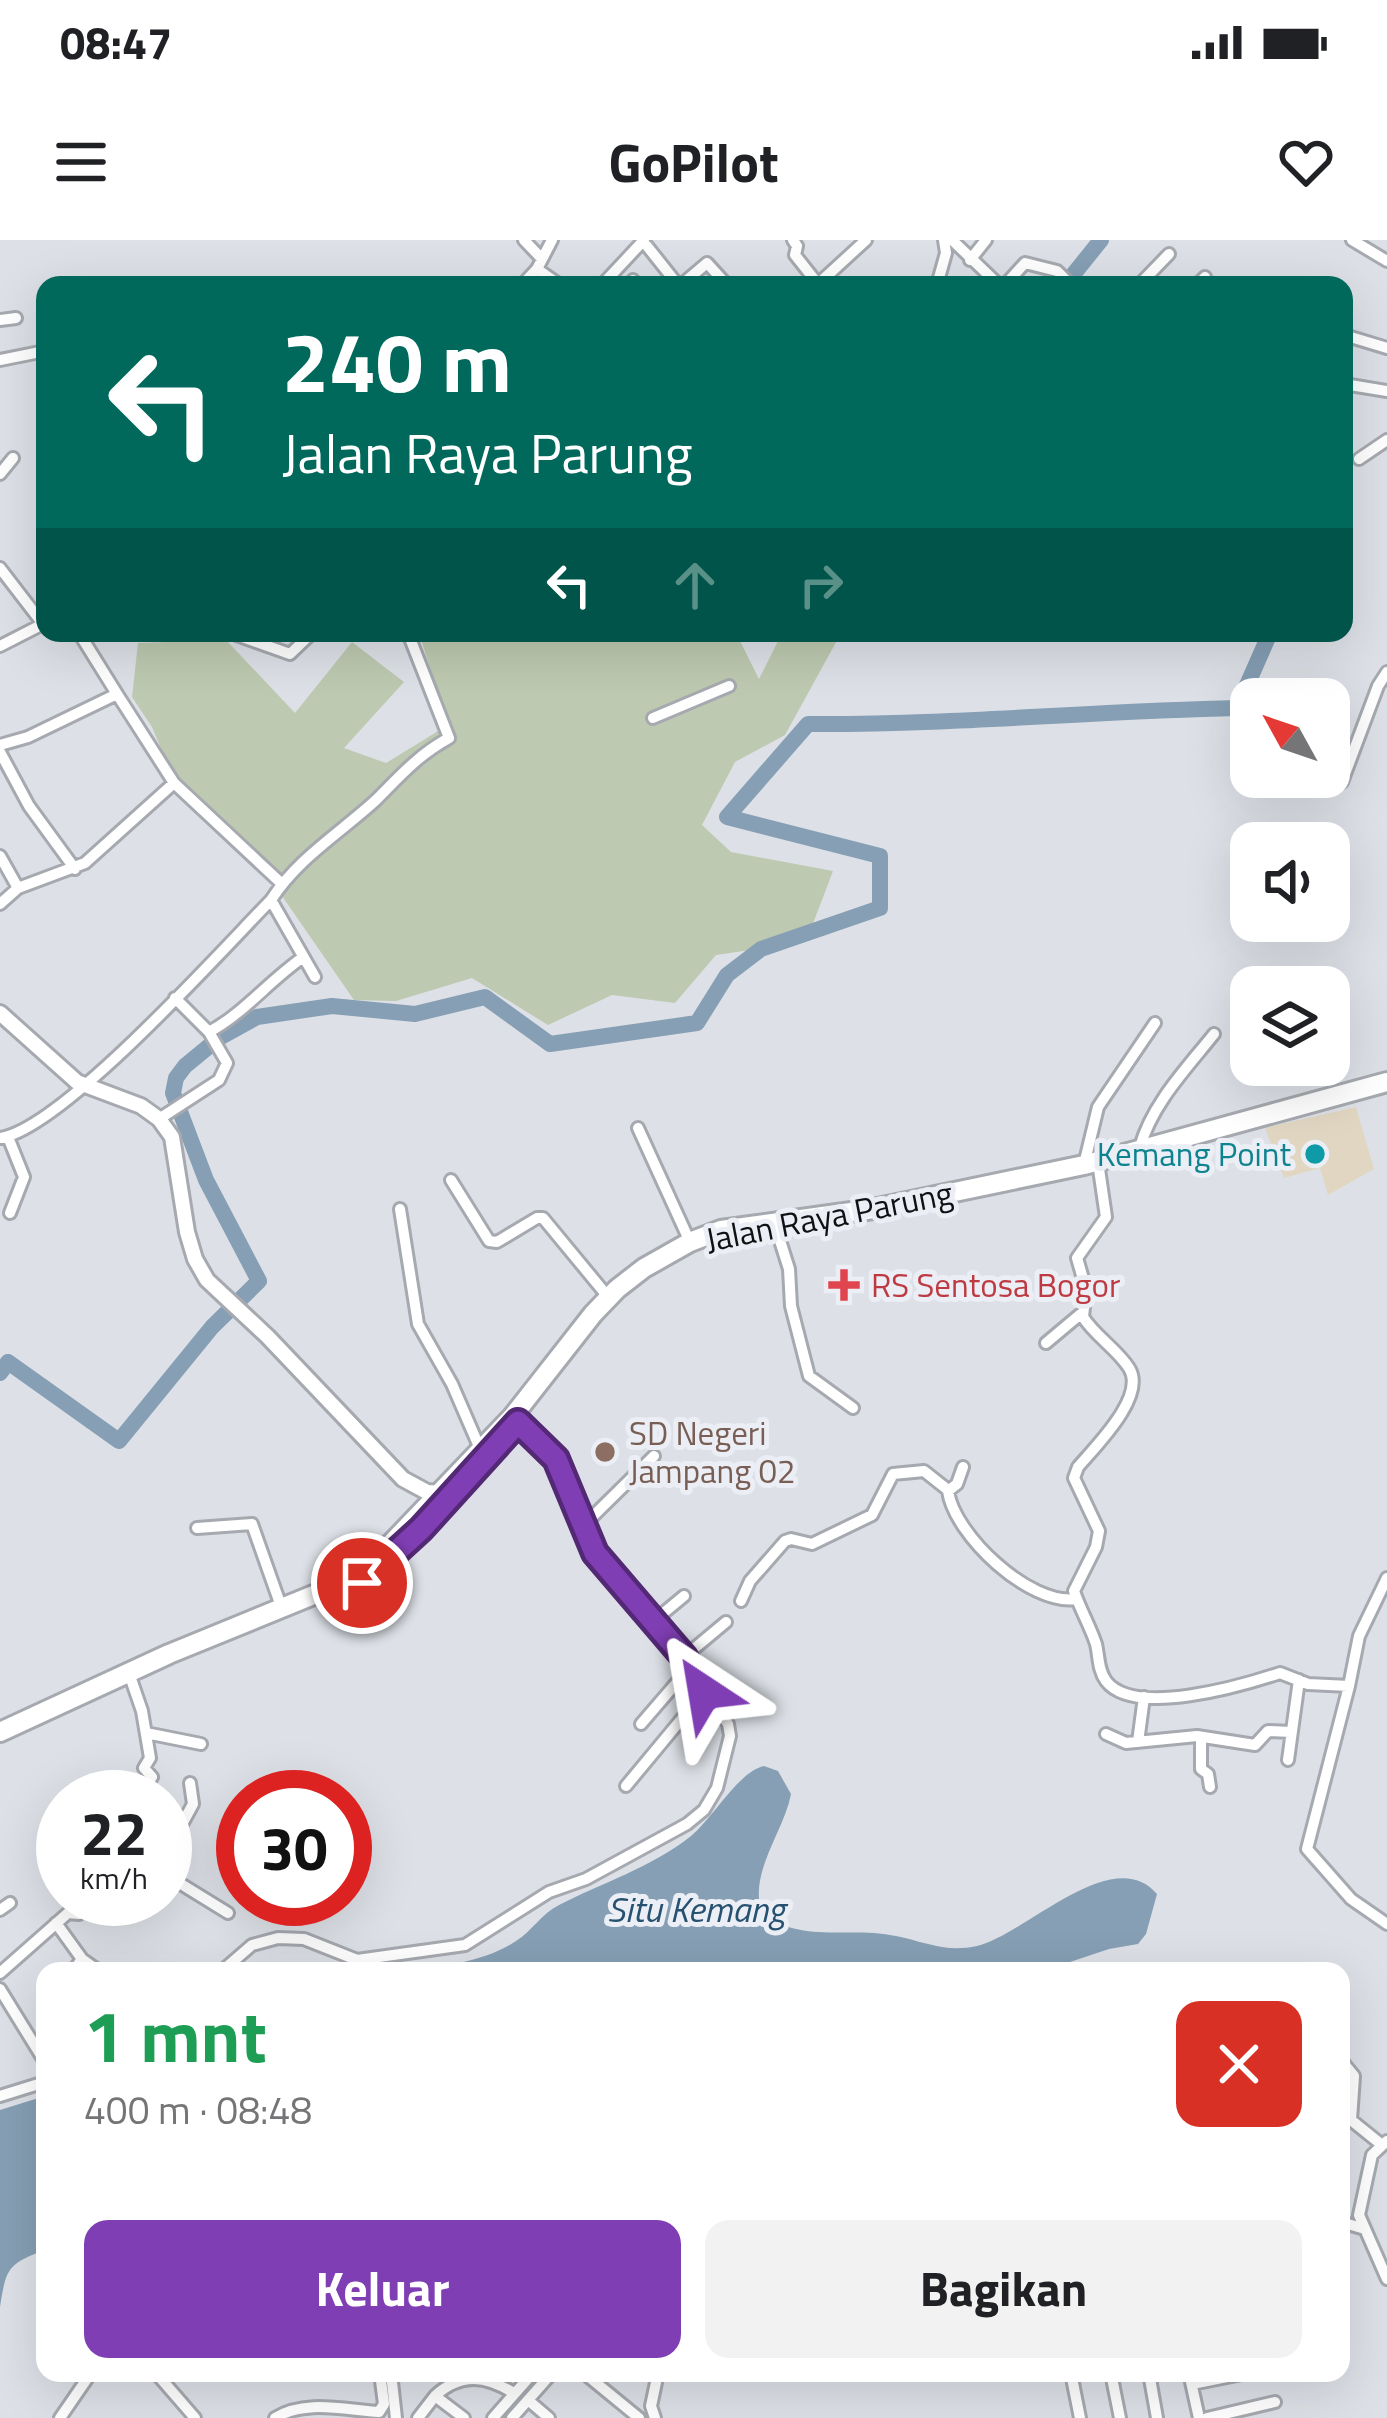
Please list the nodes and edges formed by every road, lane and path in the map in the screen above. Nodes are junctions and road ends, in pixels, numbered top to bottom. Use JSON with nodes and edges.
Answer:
{"nodes":[{"id":1,"x":524,"y":240,"type":"edge"},
{"id":2,"x":551,"y":240,"type":"edge"},
{"id":3,"x":866,"y":240,"type":"edge"},
{"id":4,"x":948,"y":240,"type":"edge"},
{"id":5,"x":986,"y":240,"type":"edge"},
{"id":6,"x":1352,"y":240,"type":"edge"},
{"id":7,"x":798,"y":242,"type":"edge"},
{"id":8,"x":645,"y":243,"type":"edge"},
{"id":9,"x":1169,"y":254,"type":"dead end"},
{"id":10,"x":970,"y":260,"type":"junction"},
{"id":11,"x":1387,"y":261,"type":"edge"},
{"id":12,"x":540,"y":264,"type":"junction"},
{"id":13,"x":1054,"y":270,"type":"junction"},
{"id":14,"x":529,"y":276,"type":"edge"},
{"id":15,"x":551,"y":276,"type":"edge"},
{"id":16,"x":611,"y":276,"type":"edge"},
{"id":17,"x":672,"y":276,"type":"edge"},
{"id":18,"x":690,"y":276,"type":"edge"},
{"id":19,"x":719,"y":276,"type":"edge"},
{"id":20,"x":811,"y":276,"type":"edge"},
{"id":21,"x":828,"y":276,"type":"edge"},
{"id":22,"x":940,"y":276,"type":"edge"},
{"id":23,"x":990,"y":276,"type":"edge"},
{"id":24,"x":1011,"y":276,"type":"edge"},
{"id":25,"x":1049,"y":276,"type":"edge"},
{"id":26,"x":1062,"y":276,"type":"edge"},
{"id":27,"x":1148,"y":276,"type":"edge"},
{"id":28,"x":16,"y":318,"type":"dead end"},
{"id":29,"x":0,"y":320,"type":"edge"},
{"id":30,"x":1353,"y":338,"type":"edge"},
{"id":31,"x":1387,"y":348,"type":"edge"},
{"id":32,"x":36,"y":353,"type":"edge"},
{"id":33,"x":0,"y":360,"type":"edge"},
{"id":34,"x":1353,"y":385,"type":"edge"},
{"id":35,"x":1387,"y":392,"type":"edge"},
{"id":36,"x":1387,"y":440,"type":"edge"},
{"id":37,"x":13,"y":458,"type":"dead end"},
{"id":38,"x":1359,"y":459,"type":"dead end"},
{"id":39,"x":0,"y":474,"type":"edge"},
{"id":40,"x":0,"y":568,"type":"edge"},
{"id":41,"x":36,"y":613,"type":"edge"},
{"id":42,"x":36,"y":627,"type":"edge"},
{"id":43,"x":85,"y":642,"type":"edge"},
{"id":44,"x":256,"y":642,"type":"edge"},
{"id":45,"x":303,"y":642,"type":"edge"},
{"id":46,"x":412,"y":642,"type":"edge"},
{"id":47,"x":0,"y":646,"type":"edge"},
{"id":48,"x":1387,"y":672,"type":"edge"},
{"id":49,"x":728,"y":686,"type":"dead end"},
{"id":50,"x":117,"y":694,"type":"junction"},
{"id":51,"x":653,"y":718,"type":"dead end"},
{"id":52,"x":0,"y":748,"type":"edge"},
{"id":53,"x":1350,"y":761,"type":"edge"},
{"id":54,"x":174,"y":783,"type":"junction"},
{"id":55,"x":0,"y":856,"type":"edge"},
{"id":56,"x":75,"y":869,"type":"junction"},
{"id":57,"x":282,"y":884,"type":"junction"},
{"id":58,"x":18,"y":888,"type":"junction"},
{"id":59,"x":271,"y":900,"type":"junction"},
{"id":60,"x":0,"y":904,"type":"edge"},
{"id":61,"x":302,"y":958,"type":"junction"},
{"id":62,"x":315,"y":977,"type":"dead end"},
{"id":63,"x":175,"y":998,"type":"junction"},
{"id":64,"x":0,"y":1012,"type":"edge"},
{"id":65,"x":1155,"y":1023,"type":"dead end"},
{"id":66,"x":210,"y":1033,"type":"junction"},
{"id":67,"x":1214,"y":1034,"type":"dead end"},
{"id":68,"x":1387,"y":1082,"type":"edge"},
{"id":69,"x":84,"y":1086,"type":"junction"},
{"id":70,"x":1387,"y":1094,"type":"edge"},
{"id":71,"x":165,"y":1116,"type":"junction"},
{"id":72,"x":638,"y":1128,"type":"dead end"},
{"id":73,"x":4,"y":1137,"type":"edge"},
{"id":74,"x":1140,"y":1148,"type":"junction"},
{"id":75,"x":1092,"y":1167,"type":"junction"},
{"id":76,"x":451,"y":1180,"type":"dead end"},
{"id":77,"x":400,"y":1209,"type":"dead end"},
{"id":78,"x":10,"y":1213,"type":"dead end"},
{"id":79,"x":838,"y":1217,"type":"junction"},
{"id":80,"x":776,"y":1228,"type":"junction"},
{"id":81,"x":690,"y":1242,"type":"junction"},
{"id":82,"x":609,"y":1298,"type":"junction"},
{"id":83,"x":1083,"y":1312,"type":"junction"},
{"id":84,"x":1046,"y":1343,"type":"dead end"},
{"id":85,"x":854,"y":1408,"type":"dead end"},
{"id":86,"x":518,"y":1422,"type":"junction"},
{"id":87,"x":481,"y":1451,"type":"junction"},
{"id":88,"x":654,"y":1456,"type":"dead end"},
{"id":89,"x":963,"y":1467,"type":"dead end"},
{"id":90,"x":403,"y":1479,"type":"junction"},
{"id":91,"x":948,"y":1490,"type":"junction"},
{"id":92,"x":442,"y":1493,"type":"junction"},
{"id":93,"x":415,"y":1522,"type":"junction"},
{"id":94,"x":585,"y":1524,"type":"junction"},
{"id":95,"x":197,"y":1528,"type":"dead end"},
{"id":96,"x":1387,"y":1578,"type":"edge"},
{"id":97,"x":684,"y":1596,"type":"dead end"},
{"id":98,"x":1076,"y":1599,"type":"junction"},
{"id":99,"x":741,"y":1601,"type":"dead end"},
{"id":100,"x":282,"y":1609,"type":"junction"},
{"id":101,"x":655,"y":1620,"type":"junction"},
{"id":102,"x":726,"y":1622,"type":"dead end"},
{"id":103,"x":687,"y":1662,"type":"junction"},
{"id":104,"x":131,"y":1678,"type":"junction"},
{"id":105,"x":1299,"y":1680,"type":"junction"},
{"id":106,"x":1349,"y":1686,"type":"junction"},
{"id":107,"x":704,"y":1692,"type":"junction"},
{"id":108,"x":1144,"y":1697,"type":"junction"},
{"id":109,"x":641,"y":1724,"type":"dead end"},
{"id":110,"x":1291,"y":1732,"type":"junction"},
{"id":111,"x":146,"y":1733,"type":"junction"},
{"id":112,"x":1106,"y":1734,"type":"dead end"},
{"id":113,"x":0,"y":1736,"type":"edge"},
{"id":114,"x":1201,"y":1739,"type":"junction"},
{"id":115,"x":1138,"y":1742,"type":"junction"},
{"id":116,"x":201,"y":1744,"type":"dead end"},
{"id":117,"x":1288,"y":1760,"type":"dead end"},
{"id":118,"x":146,"y":1770,"type":"edge"},
{"id":119,"x":626,"y":1786,"type":"dead end"},
{"id":120,"x":1210,"y":1787,"type":"dead end"},
{"id":121,"x":1387,"y":1924,"type":"edge"},
{"id":122,"x":53,"y":1926,"type":"edge"},
{"id":123,"x":58,"y":1926,"type":"edge"},
{"id":124,"x":82,"y":1959,"type":"junction"},
{"id":125,"x":80,"y":1962,"type":"edge"},
{"id":126,"x":86,"y":1962,"type":"edge"},
{"id":127,"x":233,"y":1962,"type":"edge"},
{"id":128,"x":0,"y":1972,"type":"edge"},
{"id":129,"x":0,"y":1989,"type":"edge"},
{"id":130,"x":36,"y":2047,"type":"edge"},
{"id":131,"x":1350,"y":2071,"type":"edge"},
{"id":132,"x":36,"y":2085,"type":"edge"},
{"id":133,"x":0,"y":2096,"type":"edge"},
{"id":134,"x":1384,"y":2143,"type":"edge"},
{"id":135,"x":1350,"y":2225,"type":"edge"},
{"id":136,"x":1365,"y":2229,"type":"junction"},
{"id":137,"x":1387,"y":2279,"type":"edge"},
{"id":138,"x":85,"y":2382,"type":"edge"},
{"id":139,"x":164,"y":2382,"type":"edge"},
{"id":140,"x":381,"y":2382,"type":"edge"},
{"id":141,"x":392,"y":2382,"type":"edge"},
{"id":142,"x":454,"y":2382,"type":"edge"},
{"id":143,"x":494,"y":2382,"type":"edge"},
{"id":144,"x":524,"y":2382,"type":"edge"},
{"id":145,"x":544,"y":2382,"type":"edge"},
{"id":146,"x":595,"y":2382,"type":"edge"},
{"id":147,"x":656,"y":2382,"type":"edge"},
{"id":148,"x":1073,"y":2382,"type":"edge"},
{"id":149,"x":1113,"y":2382,"type":"edge"},
{"id":150,"x":1151,"y":2382,"type":"edge"},
{"id":151,"x":1192,"y":2382,"type":"edge"},
{"id":152,"x":514,"y":2393,"type":"junction"},
{"id":153,"x":435,"y":2396,"type":"junction"},
{"id":154,"x":528,"y":2400,"type":"junction"},
{"id":155,"x":1275,"y":2402,"type":"dead end"},
{"id":156,"x":422,"y":2413,"type":"edge"},
{"id":157,"x":395,"y":2414,"type":"edge"},
{"id":158,"x":60,"y":2418,"type":"edge"},
{"id":159,"x":195,"y":2418,"type":"edge"},
{"id":160,"x":275,"y":2418,"type":"edge"},
{"id":161,"x":464,"y":2418,"type":"edge"},
{"id":162,"x":494,"y":2418,"type":"edge"},
{"id":163,"x":512,"y":2418,"type":"edge"},
{"id":164,"x":549,"y":2418,"type":"edge"},
{"id":165,"x":639,"y":2418,"type":"edge"},
{"id":166,"x":655,"y":2418,"type":"edge"},
{"id":167,"x":1080,"y":2418,"type":"edge"},
{"id":168,"x":1120,"y":2418,"type":"edge"},
{"id":169,"x":1157,"y":2418,"type":"edge"},
{"id":170,"x":1203,"y":2418,"type":"edge"}],
"edges":[{"from":1,"to":12,"type":"street"},
{"from":2,"to":12,"type":"street"},
{"from":3,"to":21,"type":"street"},
{"from":4,"to":10,"type":"street"},
{"from":4,"to":22,"type":"street"},
{"from":5,"to":10,"type":"street"},
{"from":6,"to":11,"type":"street"},
{"from":7,"to":20,"type":"street"},
{"from":8,"to":16,"type":"street"},
{"from":8,"to":17,"type":"street"},
{"from":9,"to":27,"type":"street"},
{"from":10,"to":23,"type":"street"},
{"from":12,"to":14,"type":"street"},
{"from":12,"to":15,"type":"street"},
{"from":13,"to":24,"type":"street"},
{"from":13,"to":25,"type":"street"},
{"from":13,"to":26,"type":"street"},
{"from":18,"to":19,"type":"street"},
{"from":28,"to":29,"type":"street"},
{"from":30,"to":31,"type":"street"},
{"from":32,"to":33,"type":"street"},
{"from":34,"to":35,"type":"street"},
{"from":36,"to":38,"type":"street"},
{"from":37,"to":39,"type":"street"},
{"from":40,"to":41,"type":"street"},
{"from":42,"to":47,"type":"street"},
{"from":43,"to":50,"type":"street"},
{"from":44,"to":45,"type":"street"},
{"from":46,"to":57,"type":"street"},
{"from":48,"to":53,"type":"street"},
{"from":49,"to":51,"type":"street"},
{"from":50,"to":52,"type":"street"},
{"from":50,"to":54,"type":"street"},
{"from":52,"to":56,"type":"street"},
{"from":54,"to":56,"type":"street"},
{"from":54,"to":57,"type":"street"},
{"from":55,"to":58,"type":"street"},
{"from":56,"to":58,"type":"street"},
{"from":57,"to":59,"type":"street"},
{"from":58,"to":60,"type":"street"},
{"from":59,"to":61,"type":"street"},
{"from":59,"to":63,"type":"street"},
{"from":61,"to":62,"type":"street"},
{"from":61,"to":66,"type":"street"},
{"from":63,"to":66,"type":"street"},
{"from":63,"to":69,"type":"street"},
{"from":64,"to":69,"type":"street"},
{"from":65,"to":75,"type":"street"},
{"from":66,"to":71,"type":"street"},
{"from":67,"to":74,"type":"street"},
{"from":68,"to":74,"type":"highway","name":"Jalan Raya Parung"},
{"from":69,"to":71,"type":"street"},
{"from":69,"to":73,"type":"street"},
{"from":70,"to":75,"type":"highway","name":"Jalan Raya Parung"},
{"from":71,"to":90,"type":"street"},
{"from":72,"to":81,"type":"street"},
{"from":73,"to":78,"type":"street"},
{"from":74,"to":75,"type":"highway","name":"Jalan Raya Parung"},
{"from":75,"to":79,"type":"highway","name":"Jalan Raya Parung"},
{"from":75,"to":83,"type":"street"},
{"from":76,"to":82,"type":"street"},
{"from":77,"to":87,"type":"street"},
{"from":79,"to":80,"type":"highway","name":"Jalan Raya Parung"},
{"from":79,"to":81,"type":"highway","name":"Jalan Raya Parung"},
{"from":80,"to":85,"type":"street"},
{"from":80,"to":86,"type":"highway","name":"Jalan Raya Parung"},
{"from":81,"to":82,"type":"highway","name":"Jalan Raya Parung"},
{"from":82,"to":87,"type":"highway","name":"Jalan Raya Parung"},
{"from":83,"to":84,"type":"street"},
{"from":83,"to":98,"type":"street"},
{"from":86,"to":94,"type":"street"},
{"from":86,"to":104,"type":"highway","name":"Jalan Raya Parung"},
{"from":87,"to":92,"type":"highway","name":"Jalan Raya Parung"},
{"from":88,"to":94,"type":"street"},
{"from":89,"to":91,"type":"street"},
{"from":90,"to":92,"type":"street"},
{"from":90,"to":93,"type":"street"},
{"from":91,"to":98,"type":"street"},
{"from":91,"to":99,"type":"street"},
{"from":92,"to":93,"type":"highway","name":"Jalan Raya Parung"},
{"from":93,"to":100,"type":"highway","name":"Jalan Raya Parung"},
{"from":94,"to":101,"type":"street"},
{"from":95,"to":100,"type":"street"},
{"from":96,"to":106,"type":"street"},
{"from":97,"to":101,"type":"street"},
{"from":98,"to":108,"type":"street"},
{"from":100,"to":113,"type":"highway","name":"Jalan Raya Parung"},
{"from":101,"to":103,"type":"street"},
{"from":102,"to":103,"type":"street"},
{"from":103,"to":107,"type":"street"},
{"from":103,"to":109,"type":"street"},
{"from":104,"to":111,"type":"street"},
{"from":104,"to":113,"type":"highway","name":"Jalan Raya Parung"},
{"from":105,"to":106,"type":"street"},
{"from":105,"to":108,"type":"street"},
{"from":105,"to":110,"type":"street"},
{"from":106,"to":121,"type":"street"},
{"from":107,"to":119,"type":"street"},
{"from":107,"to":127,"type":"street"},
{"from":108,"to":115,"type":"street"},
{"from":110,"to":114,"type":"street"},
{"from":110,"to":117,"type":"street"},
{"from":111,"to":116,"type":"street"},
{"from":111,"to":118,"type":"street"},
{"from":112,"to":115,"type":"street"},
{"from":114,"to":115,"type":"street"},
{"from":114,"to":120,"type":"street"},
{"from":122,"to":128,"type":"street"},
{"from":123,"to":124,"type":"street"},
{"from":124,"to":125,"type":"street"},
{"from":124,"to":126,"type":"street"},
{"from":129,"to":130,"type":"street"},
{"from":131,"to":134,"type":"street"},
{"from":132,"to":133,"type":"street"},
{"from":134,"to":136,"type":"street"},
{"from":135,"to":136,"type":"street"},
{"from":136,"to":137,"type":"street"},
{"from":138,"to":158,"type":"street"},
{"from":139,"to":159,"type":"street"},
{"from":140,"to":160,"type":"street"},
{"from":141,"to":157,"type":"street"},
{"from":142,"to":153,"type":"street"},
{"from":143,"to":152,"type":"street"},
{"from":144,"to":152,"type":"street"},
{"from":145,"to":154,"type":"street"},
{"from":146,"to":165,"type":"street"},
{"from":147,"to":166,"type":"street"},
{"from":148,"to":167,"type":"street"},
{"from":149,"to":168,"type":"street"},
{"from":150,"to":169,"type":"street"},
{"from":151,"to":170,"type":"street"},
{"from":152,"to":162,"type":"street"},
{"from":153,"to":156,"type":"street"},
{"from":153,"to":161,"type":"street"},
{"from":154,"to":163,"type":"street"},
{"from":154,"to":164,"type":"street"},
{"from":155,"to":170,"type":"street"},
{"from":156,"to":157,"type":"street"}]}
